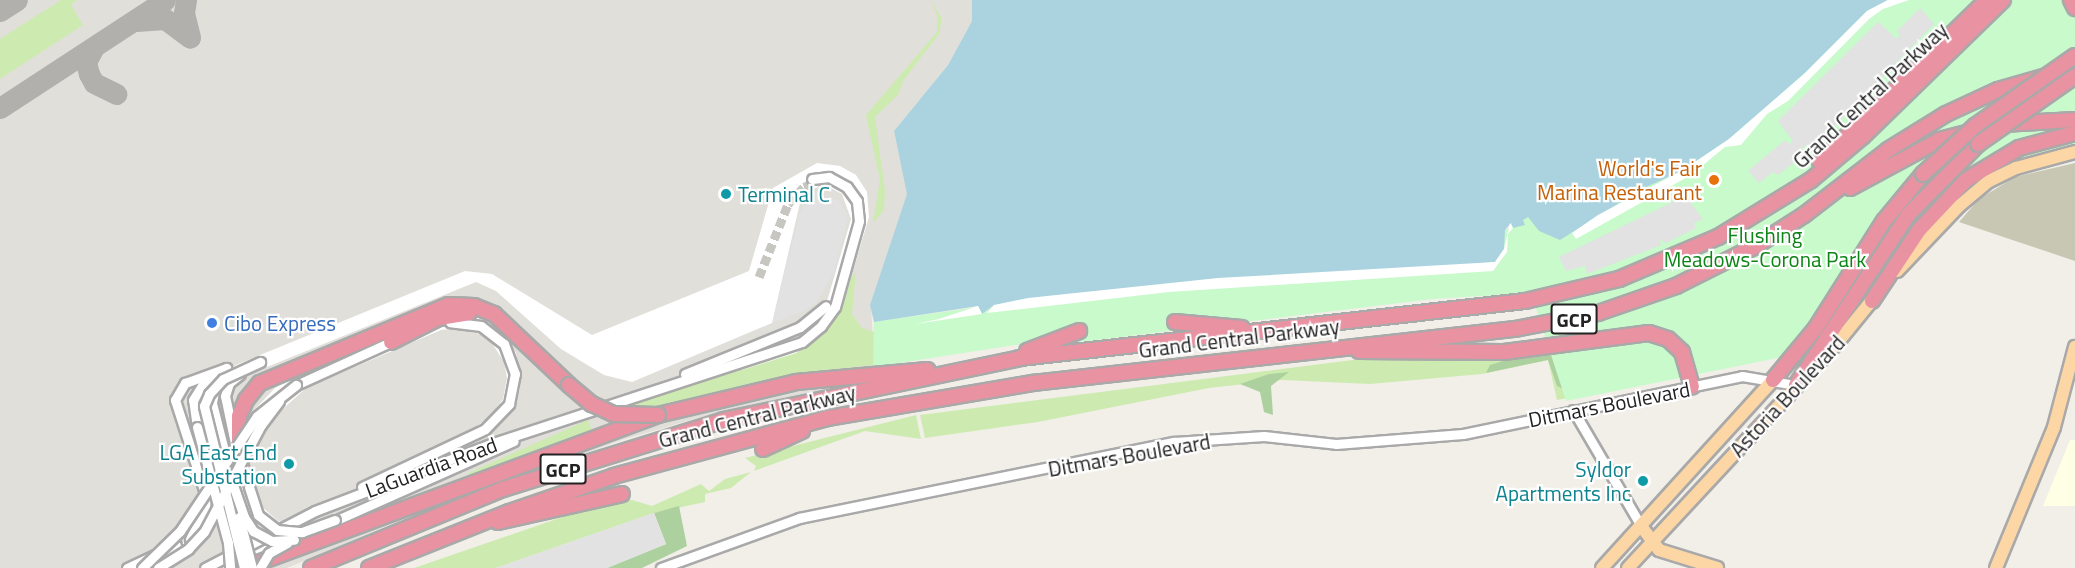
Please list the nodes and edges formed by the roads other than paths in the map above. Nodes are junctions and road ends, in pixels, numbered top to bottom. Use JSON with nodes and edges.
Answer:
{"nodes":[{"id":1,"x":1976,"y":0,"type":"edge"},
{"id":2,"x":1987,"y":0,"type":"edge"},
{"id":3,"x":2004,"y":0,"type":"edge"},
{"id":4,"x":2071,"y":0,"type":"edge"},
{"id":5,"x":2075,"y":8,"type":"edge"},
{"id":6,"x":2075,"y":57,"type":"edge"},
{"id":7,"x":2075,"y":68,"type":"edge"},
{"id":8,"x":1914,"y":69,"type":"junction"},
{"id":9,"x":2075,"y":76,"type":"edge"},
{"id":10,"x":2075,"y":120,"type":"edge"},
{"id":11,"x":2075,"y":133,"type":"edge"},
{"id":12,"x":2075,"y":152,"type":"edge"},
{"id":13,"x":812,"y":179,"type":"tunnel mouth"},
{"id":14,"x":1804,"y":215,"type":"junction"},
{"id":15,"x":1696,"y":248,"type":"junction"},
{"id":16,"x":1872,"y":300,"type":"junction"},
{"id":17,"x":826,"y":306,"type":"dead end"},
{"id":18,"x":1174,"y":322,"type":"dead end"},
{"id":19,"x":1079,"y":331,"type":"dead end"},
{"id":20,"x":1256,"y":331,"type":"junction"},
{"id":21,"x":391,"y":342,"type":"junction"},
{"id":22,"x":2075,"y":347,"type":"edge"},
{"id":23,"x":1321,"y":350,"type":"junction"},
{"id":24,"x":534,"y":352,"type":"junction"},
{"id":25,"x":997,"y":362,"type":"junction"},
{"id":26,"x":226,"y":368,"type":"junction"},
{"id":27,"x":968,"y":368,"type":"junction"},
{"id":28,"x":1773,"y":380,"type":"junction"},
{"id":29,"x":664,"y":384,"type":"junction"},
{"id":30,"x":296,"y":385,"type":"junction"},
{"id":31,"x":1796,"y":385,"type":"junction"},
{"id":32,"x":1692,"y":387,"type":"junction"},
{"id":33,"x":212,"y":403,"type":"junction"},
{"id":34,"x":1573,"y":410,"type":"junction"},
{"id":35,"x":193,"y":411,"type":"junction"},
{"id":36,"x":658,"y":415,"type":"junction"},
{"id":37,"x":828,"y":418,"type":"junction"},
{"id":38,"x":535,"y":430,"type":"junction"},
{"id":39,"x":763,"y":449,"type":"dead end"},
{"id":40,"x":239,"y":454,"type":"junction"},
{"id":41,"x":232,"y":482,"type":"junction"},
{"id":42,"x":622,"y":494,"type":"dead end"},
{"id":43,"x":315,"y":511,"type":"junction"},
{"id":44,"x":335,"y":520,"type":"junction"},
{"id":45,"x":472,"y":526,"type":"junction"},
{"id":46,"x":1641,"y":526,"type":"junction"},
{"id":47,"x":190,"y":539,"type":"dead end"},
{"id":48,"x":294,"y":540,"type":"junction"},
{"id":49,"x":1653,"y":542,"type":"junction"},
{"id":50,"x":176,"y":545,"type":"dead end"},
{"id":51,"x":716,"y":549,"type":"junction"},
{"id":52,"x":242,"y":565,"type":"edge"},
{"id":53,"x":127,"y":568,"type":"edge"},
{"id":54,"x":142,"y":568,"type":"edge"},
{"id":55,"x":158,"y":568,"type":"edge"},
{"id":56,"x":205,"y":568,"type":"edge"},
{"id":57,"x":230,"y":568,"type":"edge"},
{"id":58,"x":252,"y":568,"type":"edge"},
{"id":59,"x":260,"y":568,"type":"edge"},
{"id":60,"x":311,"y":568,"type":"edge"},
{"id":61,"x":369,"y":568,"type":"edge"},
{"id":62,"x":662,"y":568,"type":"edge"},
{"id":63,"x":683,"y":568,"type":"edge"},
{"id":64,"x":1602,"y":568,"type":"edge"},
{"id":65,"x":1628,"y":568,"type":"edge"},
{"id":66,"x":1717,"y":568,"type":"edge"},
{"id":67,"x":1996,"y":568,"type":"edge"}],
"edges":[{"from":1,"to":8,"type":"highway"},
{"from":2,"to":8,"type":"highway","name":"Grand Central Parkway","number":"GCP"},
{"from":3,"to":15,"type":"highway","name":"Grand Central Parkway","number":"GCP"},
{"from":4,"to":5,"type":"highway"},
{"from":6,"to":28,"type":"highway","bridge":true},
{"from":7,"to":14,"type":"highway","name":"Grand Central Parkway","number":"GCP"},
{"from":8,"to":15,"type":"highway","name":"Grand Central Parkway","number":"GCP"},
{"from":9,"to":31,"type":"highway","bridge":true},
{"from":10,"to":14,"type":"highway"},
{"from":11,"to":16,"type":"highway"},
{"from":12,"to":16,"type":"main road","name":"Astoria Boulevard"},
{"from":13,"to":29,"type":"street"},
{"from":14,"to":23,"type":"highway","name":"Grand Central Parkway","number":"GCP"},
{"from":15,"to":20,"type":"highway","name":"Grand Central Parkway","number":"GCP"},
{"from":16,"to":31,"type":"main road","name":"Astoria Boulevard"},
{"from":17,"to":29,"type":"street"},
{"from":18,"to":20,"type":"highway"},
{"from":19,"to":25,"type":"highway"},
{"from":20,"to":25,"type":"highway","name":"Grand Central Parkway","number":"GCP"},
{"from":21,"to":24,"type":"highway"},
{"from":21,"to":30,"type":"street"},
{"from":21,"to":43,"type":"street"},
{"from":22,"to":67,"type":"main road"},
{"from":23,"to":32,"type":"highway"},
{"from":23,"to":37,"type":"highway","name":"Grand Central Parkway","number":"GCP"},
{"from":24,"to":36,"type":"highway","bridge":true},
{"from":24,"to":40,"type":"highway","bridge":true},
{"from":25,"to":27,"type":"highway","name":"Grand Central Parkway","number":"GCP"},
{"from":26,"to":33,"type":"street"},
{"from":26,"to":35,"type":"street"},
{"from":26,"to":47,"type":"street"},
{"from":27,"to":36,"type":"highway"},
{"from":27,"to":60,"type":"highway","name":"Grand Central Parkway","number":"GCP"},
{"from":28,"to":31,"type":"street","name":"Ditmars Boulevard"},
{"from":28,"to":32,"type":"street","name":"Ditmars Boulevard"},
{"from":28,"to":46,"type":"main road","name":"Astoria Boulevard"},
{"from":29,"to":38,"type":"street","name":"LaGuardia Road"},
{"from":30,"to":54,"type":"street","bridge":true},
{"from":30,"to":55,"type":"street","bridge":true},
{"from":31,"to":49,"type":"main road","name":"Astoria Boulevard"},
{"from":32,"to":34,"type":"street","name":"Ditmars Boulevard"},
{"from":33,"to":35,"type":"street"},
{"from":33,"to":41,"type":"street"},
{"from":34,"to":46,"type":"street"},
{"from":34,"to":51,"type":"street","name":"Ditmars Boulevard"},
{"from":35,"to":57,"type":"street","bridge":true},
{"from":36,"to":52,"type":"highway"},
{"from":37,"to":39,"type":"highway"},
{"from":37,"to":45,"type":"highway","name":"Grand Central Parkway","number":"GCP"},
{"from":38,"to":43,"type":"street","name":"LaGuardia Road"},
{"from":38,"to":44,"type":"street"},
{"from":40,"to":44,"type":"street","bridge":true},
{"from":40,"to":52,"type":"street","bridge":true},
{"from":41,"to":48,"type":"street","bridge":true},
{"from":41,"to":58,"type":"street","bridge":true},
{"from":42,"to":45,"type":"highway"},
{"from":43,"to":56,"type":"street","name":"LaGuardia Road"},
{"from":44,"to":48,"type":"street","bridge":true},
{"from":45,"to":61,"type":"highway","name":"Grand Central Parkway","number":"GCP"},
{"from":46,"to":49,"type":"main road"},
{"from":46,"to":64,"type":"main road","name":"Astoria Boulevard"},
{"from":48,"to":59,"type":"street","bridge":true},
{"from":49,"to":65,"type":"main road","name":"Astoria Boulevard"},
{"from":49,"to":66,"type":"main road"},
{"from":50,"to":53,"type":"street"},
{"from":51,"to":62,"type":"street","name":"Ditmars Boulevard"},
{"from":51,"to":63,"type":"street","name":"Ditmars Boulevard"}]}
